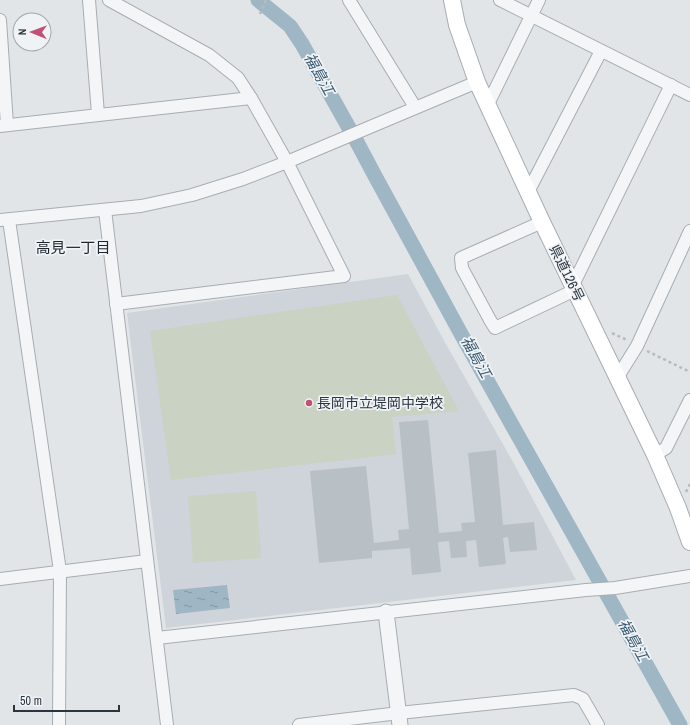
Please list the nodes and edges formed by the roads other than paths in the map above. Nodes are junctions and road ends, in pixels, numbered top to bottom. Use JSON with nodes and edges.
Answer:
{"nodes":[{"id":1,"x":89,"y":0,"type":"edge"},
{"id":2,"x":109,"y":0,"type":"edge"},
{"id":3,"x":349,"y":0,"type":"edge"},
{"id":4,"x":452,"y":0,"type":"edge"},
{"id":5,"x":500,"y":0,"type":"edge"},
{"id":6,"x":539,"y":0,"type":"edge"},
{"id":7,"x":532,"y":16,"type":"junction"},
{"id":8,"x":0,"y":20,"type":"edge"},
{"id":9,"x":601,"y":51,"type":"junction"},
{"id":10,"x":477,"y":82,"type":"junction"},
{"id":11,"x":671,"y":85,"type":"junction"},
{"id":12,"x":690,"y":95,"type":"edge"},
{"id":13,"x":251,"y":98,"type":"junction"},
{"id":14,"x":488,"y":104,"type":"junction"},
{"id":15,"x":414,"y":107,"type":"junction"},
{"id":16,"x":98,"y":114,"type":"junction"},
{"id":17,"x":4,"y":126,"type":"edge"},
{"id":18,"x":287,"y":162,"type":"junction"},
{"id":19,"x":528,"y":192,"type":"junction"},
{"id":20,"x":105,"y":210,"type":"junction"},
{"id":21,"x":5,"y":220,"type":"edge"},
{"id":22,"x":542,"y":222,"type":"junction"},
{"id":23,"x":690,"y":231,"type":"edge"},
{"id":24,"x":574,"y":287,"type":"junction"},
{"id":25,"x":116,"y":304,"type":"junction"},
{"id":26,"x":617,"y":378,"type":"junction"},
{"id":27,"x":690,"y":400,"type":"edge"},
{"id":28,"x":655,"y":455,"type":"junction"},
{"id":29,"x":690,"y":542,"type":"edge"},
{"id":30,"x":147,"y":562,"type":"junction"},
{"id":31,"x":60,"y":571,"type":"junction"},
{"id":32,"x":690,"y":576,"type":"edge"},
{"id":33,"x":0,"y":579,"type":"edge"},
{"id":34,"x":386,"y":612,"type":"junction"},
{"id":35,"x":157,"y":638,"type":"junction"},
{"id":36,"x":400,"y":719,"type":"edge"},
{"id":37,"x":59,"y":725,"type":"edge"},
{"id":38,"x":167,"y":725,"type":"edge"},
{"id":39,"x":299,"y":725,"type":"edge"},
{"id":40,"x":598,"y":725,"type":"edge"}],
"edges":[{"from":1,"to":16,"type":"street"},
{"from":2,"to":13,"type":"street"},
{"from":3,"to":15,"type":"street"},
{"from":4,"to":10,"type":"main road","name":"県道126号"},
{"from":5,"to":7,"type":"street"},
{"from":6,"to":7,"type":"street"},
{"from":7,"to":9,"type":"street"},
{"from":7,"to":14,"type":"street"},
{"from":8,"to":17,"type":"street"},
{"from":9,"to":11,"type":"street"},
{"from":9,"to":19,"type":"street"},
{"from":10,"to":14,"type":"main road","name":"県道126号"},
{"from":10,"to":15,"type":"street"},
{"from":11,"to":12,"type":"street"},
{"from":11,"to":24,"type":"street"},
{"from":13,"to":16,"type":"street"},
{"from":13,"to":18,"type":"street"},
{"from":14,"to":19,"type":"main road","name":"県道126号"},
{"from":15,"to":18,"type":"street"},
{"from":16,"to":17,"type":"street"},
{"from":18,"to":20,"type":"street"},
{"from":18,"to":25,"type":"street"},
{"from":19,"to":22,"type":"main road","name":"県道126号"},
{"from":20,"to":21,"type":"street"},
{"from":20,"to":25,"type":"street"},
{"from":21,"to":31,"type":"street"},
{"from":22,"to":24,"type":"main road","name":"県道126号"},
{"from":22,"to":24,"type":"street"},
{"from":23,"to":26,"type":"street"},
{"from":24,"to":26,"type":"main road","name":"県道126号"},
{"from":25,"to":30,"type":"street"},
{"from":26,"to":28,"type":"main road","name":"県道126号"},
{"from":27,"to":28,"type":"street"},
{"from":28,"to":29,"type":"main road","name":"県道126号"},
{"from":30,"to":31,"type":"street"},
{"from":30,"to":35,"type":"street"},
{"from":31,"to":33,"type":"street"},
{"from":31,"to":37,"type":"street"},
{"from":32,"to":34,"type":"street"},
{"from":34,"to":35,"type":"street"},
{"from":34,"to":36,"type":"street"},
{"from":35,"to":38,"type":"street"},
{"from":36,"to":39,"type":"street"},
{"from":36,"to":40,"type":"street"}]}
